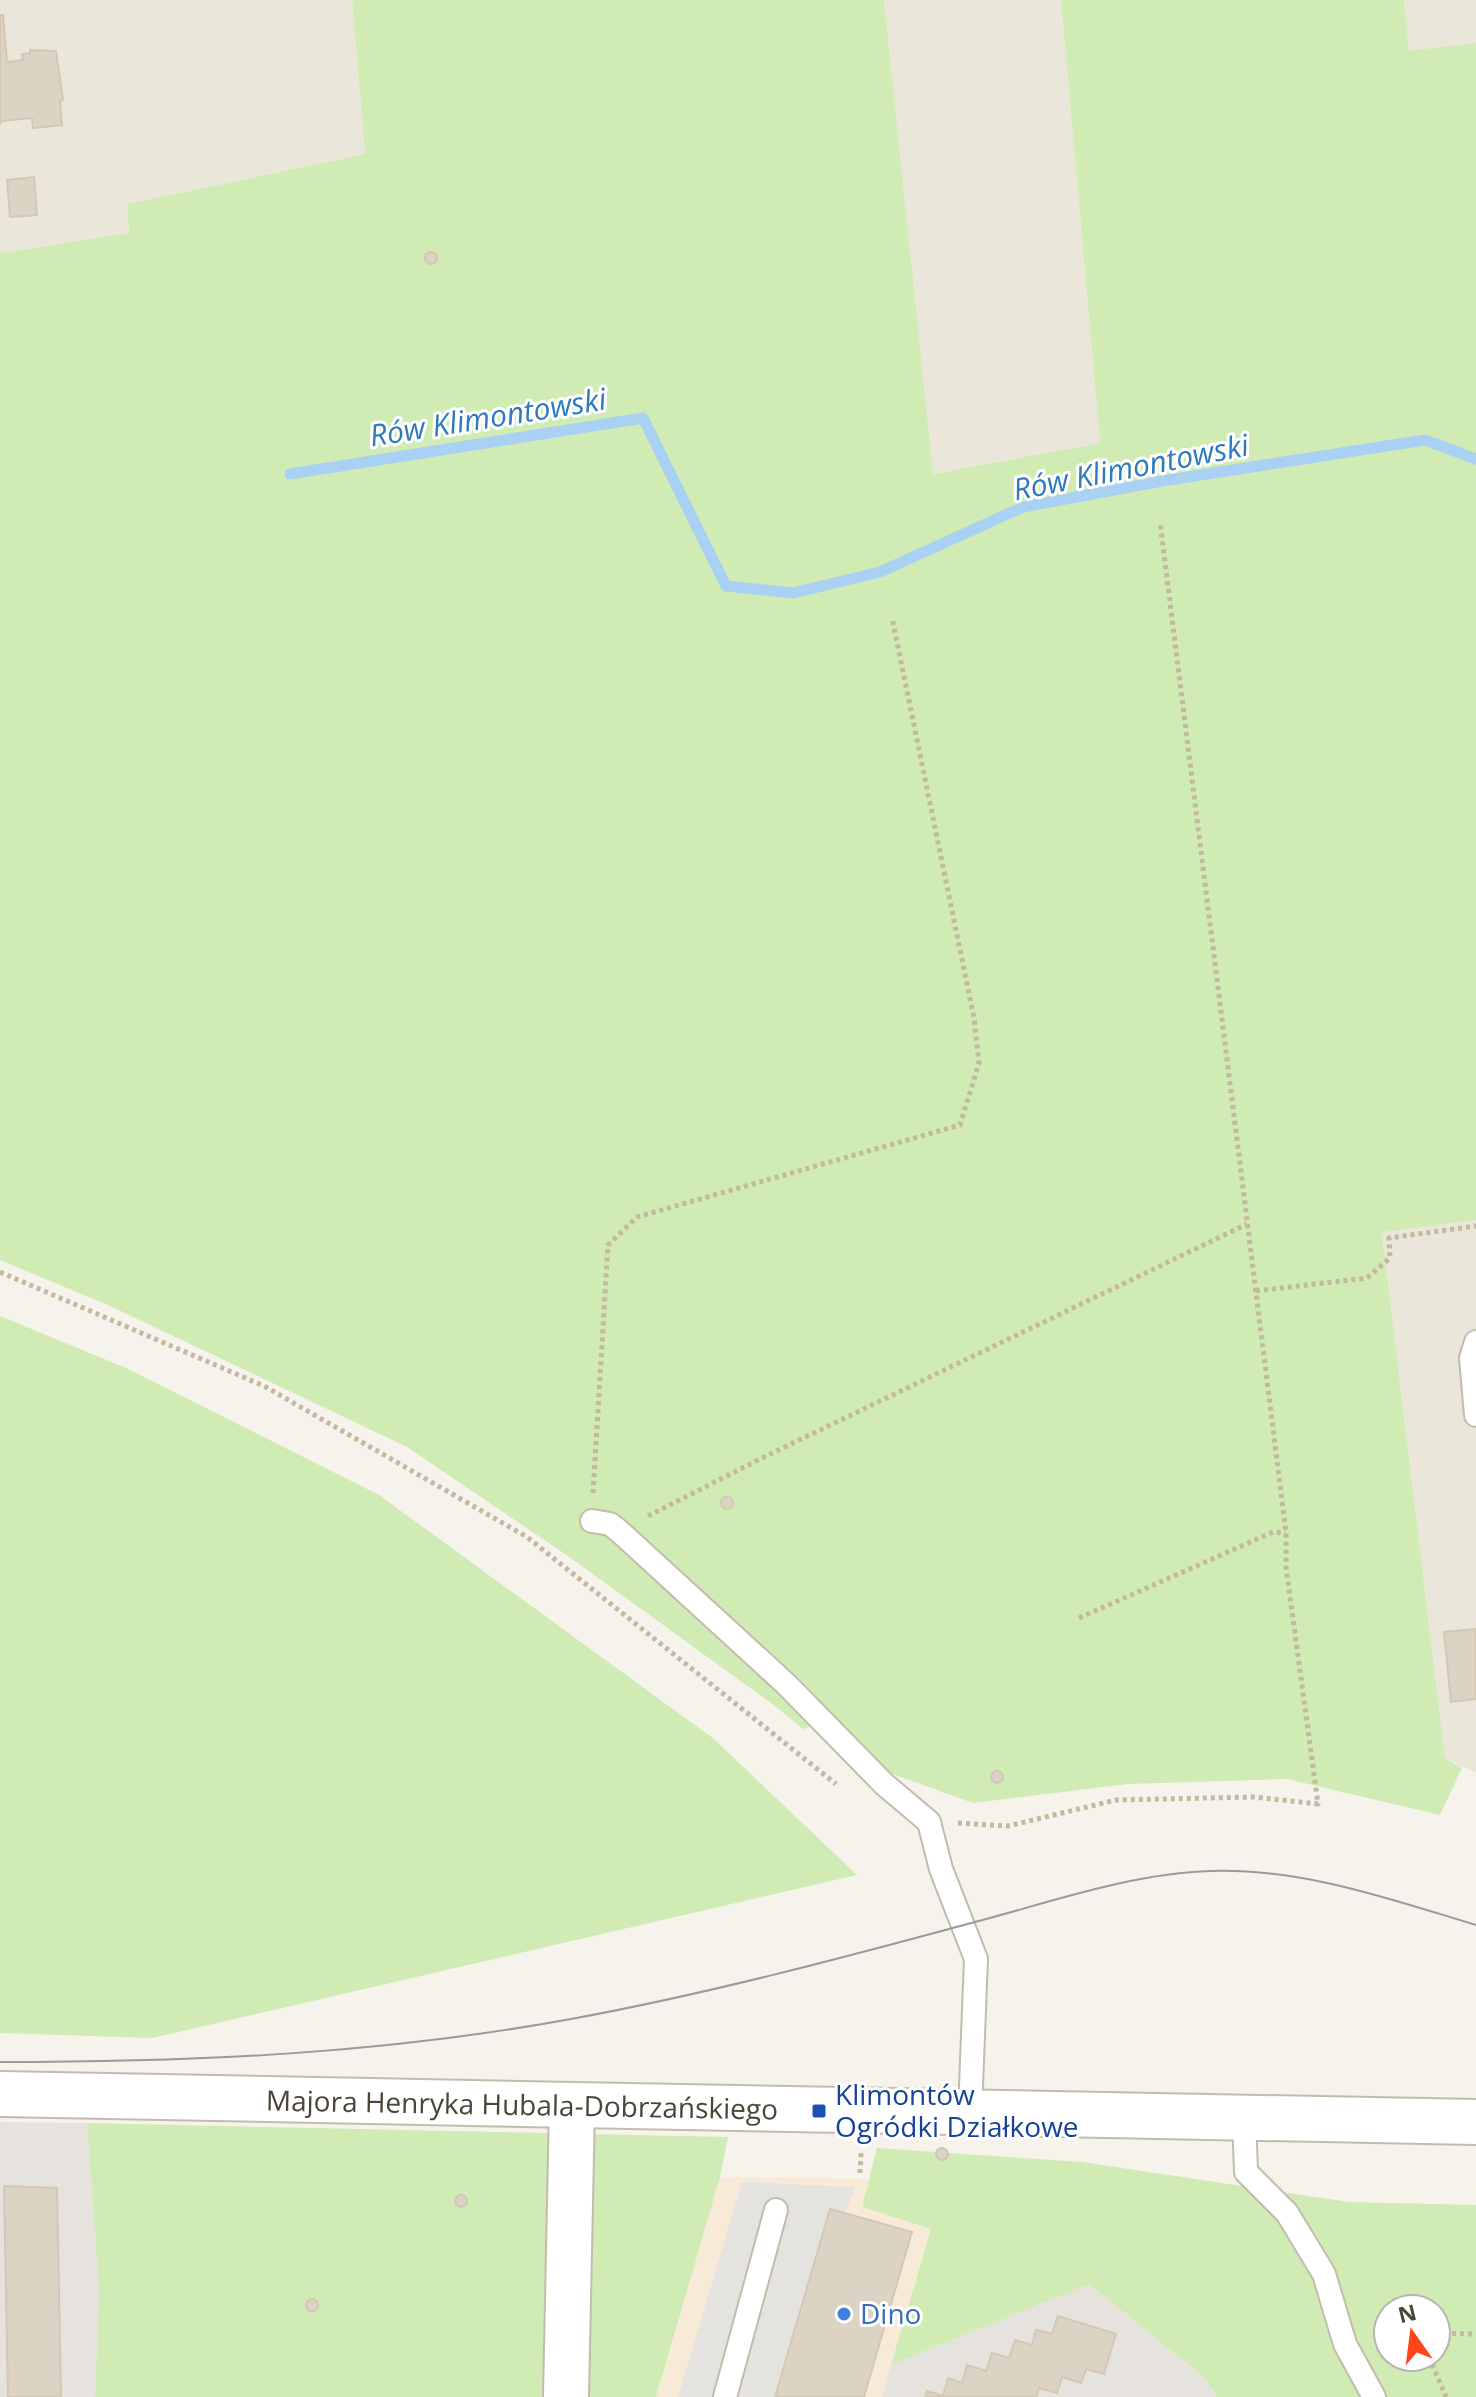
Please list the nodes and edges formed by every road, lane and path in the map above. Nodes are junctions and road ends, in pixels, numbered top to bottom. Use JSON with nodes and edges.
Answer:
{"nodes":[{"id":1,"x":1160,"y":522,"type":"dead end"},
{"id":2,"x":892,"y":618,"type":"dead end"},
{"id":3,"x":1247,"y":1224,"type":"junction"},
{"id":4,"x":1476,"y":1226,"type":"edge"},
{"id":5,"x":0,"y":1272,"type":"edge"},
{"id":6,"x":1255,"y":1291,"type":"junction"},
{"id":7,"x":1476,"y":1342,"type":"edge"},
{"id":8,"x":1476,"y":1415,"type":"edge"},
{"id":9,"x":592,"y":1521,"type":"joint"},
{"id":10,"x":619,"y":1531,"type":"junction"},
{"id":11,"x":1286,"y":1533,"type":"junction"},
{"id":12,"x":1079,"y":1618,"type":"dead end"},
{"id":13,"x":836,"y":1784,"type":"dead end"},
{"id":14,"x":929,"y":1822,"type":"junction"},
{"id":15,"x":0,"y":2094,"type":"edge"},
{"id":16,"x":572,"y":2106,"type":"junction"},
{"id":17,"x":970,"y":2112,"type":"junction"},
{"id":18,"x":1244,"y":2118,"type":"junction"},
{"id":19,"x":1476,"y":2122,"type":"edge"},
{"id":20,"x":861,"y":2153,"type":"dead end"},
{"id":21,"x":860,"y":2173,"type":"dead end"},
{"id":22,"x":776,"y":2210,"type":"dead end"},
{"id":23,"x":1452,"y":2333,"type":"edge"},
{"id":24,"x":1476,"y":2334,"type":"edge"},
{"id":25,"x":1436,"y":2373,"type":"edge"},
{"id":26,"x":566,"y":2397,"type":"edge"},
{"id":27,"x":725,"y":2397,"type":"edge"},
{"id":28,"x":1374,"y":2397,"type":"edge"},
{"id":29,"x":1446,"y":2397,"type":"edge"}],
"edges":[{"from":1,"to":3,"type":"path"},
{"from":2,"to":9,"type":"path"},
{"from":3,"to":6,"type":"path"},
{"from":3,"to":10,"type":"path"},
{"from":4,"to":6,"type":"path"},
{"from":5,"to":13,"type":"path"},
{"from":6,"to":11,"type":"path"},
{"from":7,"to":8,"type":"lane"},
{"from":9,"to":10,"type":"lane"},
{"from":10,"to":14,"type":"lane"},
{"from":11,"to":12,"type":"path"},
{"from":11,"to":14,"type":"path"},
{"from":14,"to":17,"type":"lane"},
{"from":15,"to":16,"type":"street","name":"Majora Henryka Hubala-Dobrzańskiego"},
{"from":16,"to":17,"type":"street","name":"Majora Henryka Hubala-Dobrzańskiego"},
{"from":16,"to":26,"type":"street"},
{"from":17,"to":18,"type":"street","name":"Majora Henryka Hubala-Dobrzańskiego"},
{"from":18,"to":19,"type":"street","name":"Majora Henryka Hubala-Dobrzańskiego"},
{"from":18,"to":28,"type":"lane"},
{"from":20,"to":21,"type":"path"},
{"from":22,"to":27,"type":"lane"},
{"from":23,"to":24,"type":"path"},
{"from":25,"to":29,"type":"path"}]}
